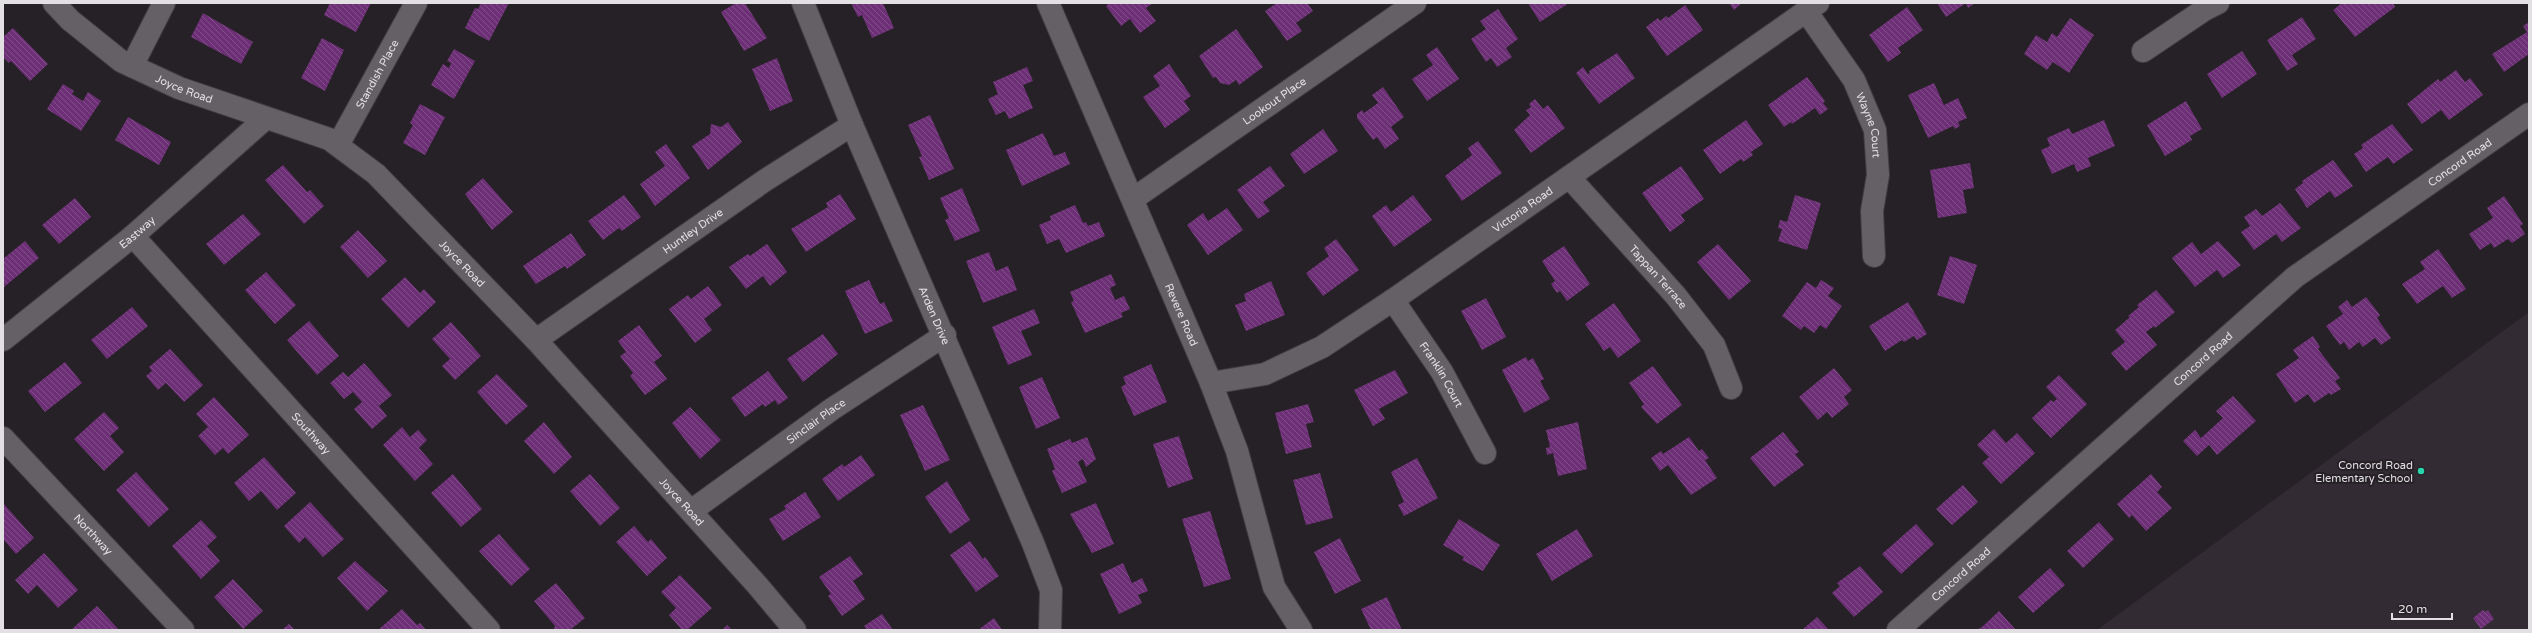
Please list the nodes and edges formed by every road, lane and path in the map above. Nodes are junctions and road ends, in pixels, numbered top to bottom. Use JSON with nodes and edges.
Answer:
{"nodes":[{"id":1,"x":54,"y":3,"type":"edge"},
{"id":2,"x":164,"y":3,"type":"edge"},
{"id":3,"x":416,"y":3,"type":"edge"},
{"id":4,"x":803,"y":3,"type":"edge"},
{"id":5,"x":1048,"y":3,"type":"edge"},
{"id":6,"x":1415,"y":3,"type":"edge"},
{"id":7,"x":2218,"y":3,"type":"edge"},
{"id":8,"x":1812,"y":7,"type":"edge"},
{"id":9,"x":2143,"y":51,"type":"dead end"},
{"id":10,"x":132,"y":66,"type":"junction"},
{"id":11,"x":2529,"y":114,"type":"edge"},
{"id":12,"x":266,"y":118,"type":"junction"},
{"id":13,"x":852,"y":125,"type":"junction"},
{"id":14,"x":338,"y":146,"type":"junction"},
{"id":15,"x":1569,"y":177,"type":"junction"},
{"id":16,"x":1133,"y":199,"type":"junction"},
{"id":17,"x":133,"y":236,"type":"junction"},
{"id":18,"x":1874,"y":256,"type":"dead end"},
{"id":19,"x":1393,"y":300,"type":"junction"},
{"id":20,"x":945,"y":335,"type":"junction"},
{"id":21,"x":3,"y":340,"type":"edge"},
{"id":22,"x":536,"y":340,"type":"junction"},
{"id":23,"x":1211,"y":383,"type":"junction"},
{"id":24,"x":1731,"y":388,"type":"dead end"},
{"id":25,"x":3,"y":438,"type":"edge"},
{"id":26,"x":1485,"y":453,"type":"dead end"},
{"id":27,"x":691,"y":511,"type":"junction"},
{"id":28,"x":183,"y":630,"type":"edge"},
{"id":29,"x":489,"y":630,"type":"edge"},
{"id":30,"x":794,"y":630,"type":"edge"},
{"id":31,"x":1050,"y":630,"type":"edge"},
{"id":32,"x":1301,"y":630,"type":"edge"},
{"id":33,"x":1898,"y":630,"type":"edge"}],
"edges":[{"from":1,"to":10,"type":"street","name":"Joyce Road"},
{"from":2,"to":10,"type":"street"},
{"from":3,"to":14,"type":"street","name":"Standish Place"},
{"from":4,"to":13,"type":"street","name":"Arden Drive"},
{"from":5,"to":16,"type":"street","name":"Revere Road"},
{"from":6,"to":16,"type":"street","name":"Lookout Place"},
{"from":7,"to":9,"type":"street"},
{"from":8,"to":15,"type":"street","name":"Victoria Road"},
{"from":8,"to":18,"type":"street","name":"Wayne Court"},
{"from":10,"to":12,"type":"street","name":"Joyce Road"},
{"from":11,"to":33,"type":"street","name":"Concord Road"},
{"from":12,"to":14,"type":"street","name":"Joyce Road"},
{"from":12,"to":17,"type":"street","name":"Eastway"},
{"from":13,"to":20,"type":"street","name":"Arden Drive"},
{"from":13,"to":22,"type":"street","name":"Huntley Drive"},
{"from":14,"to":22,"type":"street","name":"Joyce Road"},
{"from":15,"to":19,"type":"street","name":"Victoria Road"},
{"from":15,"to":24,"type":"street","name":"Tappan Terrace"},
{"from":16,"to":23,"type":"street","name":"Revere Road"},
{"from":17,"to":21,"type":"street","name":"Eastway"},
{"from":17,"to":29,"type":"street","name":"Southway"},
{"from":19,"to":23,"type":"street","name":"Victoria Road"},
{"from":19,"to":26,"type":"street","name":"Franklin Court"},
{"from":20,"to":27,"type":"street","name":"Sinclair Place"},
{"from":20,"to":31,"type":"street","name":"Arden Drive"},
{"from":22,"to":27,"type":"street","name":"Joyce Road"},
{"from":23,"to":32,"type":"street","name":"Revere Road"},
{"from":25,"to":28,"type":"street","name":"Northway"},
{"from":27,"to":30,"type":"street","name":"Joyce Road"}]}
